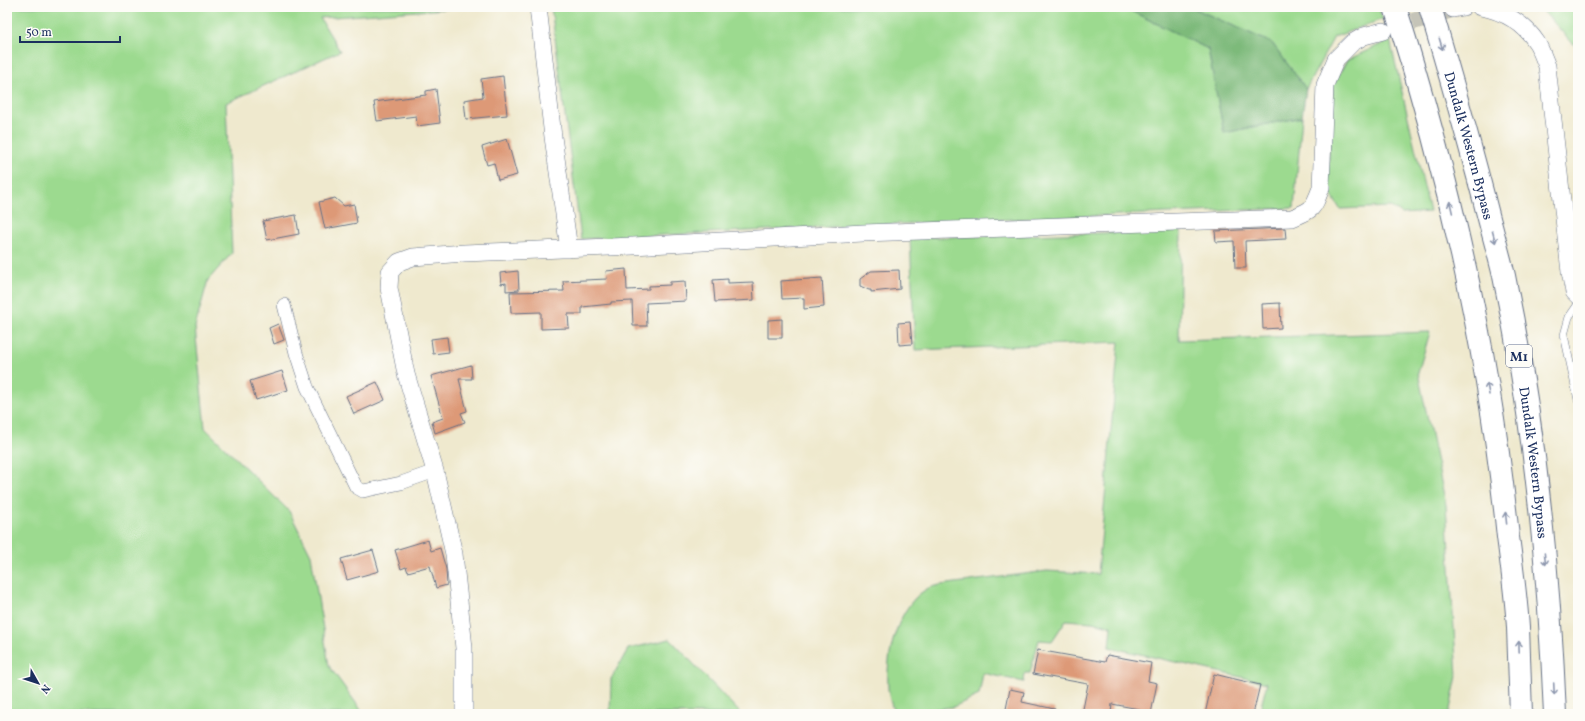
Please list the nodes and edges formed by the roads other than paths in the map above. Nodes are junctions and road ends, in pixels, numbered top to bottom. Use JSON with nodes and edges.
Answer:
{"nodes":[{"id":1,"x":538,"y":7,"type":"edge"},
{"id":2,"x":1396,"y":7,"type":"edge"},
{"id":3,"x":1430,"y":7,"type":"edge"},
{"id":4,"x":1480,"y":7,"type":"edge"},
{"id":5,"x":1383,"y":31,"type":"tunnel mouth"},
{"id":6,"x":569,"y":248,"type":"junction"},
{"id":7,"x":1577,"y":297,"type":"edge"},
{"id":8,"x":284,"y":305,"type":"dead end"},
{"id":9,"x":1578,"y":400,"type":"edge"},
{"id":10,"x":435,"y":471,"type":"junction"},
{"id":11,"x":464,"y":714,"type":"edge"},
{"id":12,"x":1521,"y":714,"type":"edge"},
{"id":13,"x":1555,"y":714,"type":"edge"}],
"edges":[{"from":1,"to":6,"type":"street"},
{"from":12,"to":2,"type":"highway","one_way":true},
{"from":3,"to":13,"type":"highway","name":"Dundalk Western Bypass","number":"M1","one_way":true},
{"from":4,"to":7,"type":"street"},
{"from":5,"to":6,"type":"street"},
{"from":6,"to":10,"type":"street"},
{"from":7,"to":9,"type":"lane"},
{"from":8,"to":10,"type":"street"},
{"from":10,"to":11,"type":"street"}]}
